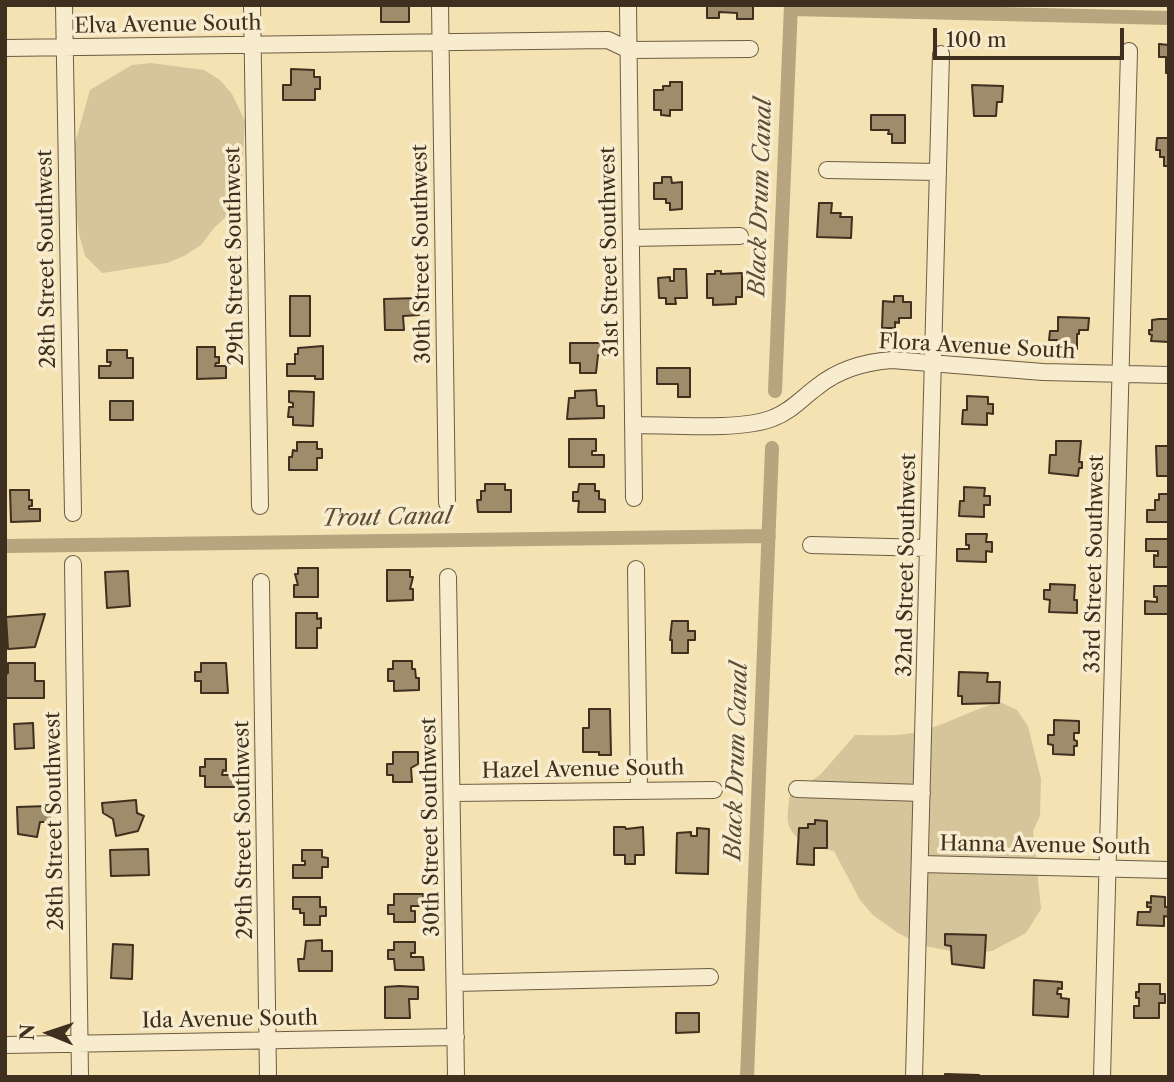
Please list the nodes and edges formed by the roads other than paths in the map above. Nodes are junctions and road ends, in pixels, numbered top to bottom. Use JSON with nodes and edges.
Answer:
{"nodes":[{"id":1,"x":65,"y":5,"type":"edge"},
{"id":2,"x":252,"y":5,"type":"edge"},
{"id":3,"x":440,"y":5,"type":"edge"},
{"id":4,"x":628,"y":5,"type":"edge"},
{"id":5,"x":440,"y":42,"type":"junction"},
{"id":6,"x":253,"y":45,"type":"junction"},
{"id":7,"x":5,"y":48,"type":"edge"},
{"id":8,"x":65,"y":48,"type":"junction"},
{"id":9,"x":750,"y":49,"type":"dead end"},
{"id":10,"x":629,"y":50,"type":"junction"},
{"id":11,"x":1129,"y":51,"type":"dead end"},
{"id":12,"x":941,"y":54,"type":"dead end"},
{"id":13,"x":827,"y":170,"type":"dead end"},
{"id":14,"x":938,"y":172,"type":"junction"},
{"id":15,"x":740,"y":236,"type":"dead end"},
{"id":16,"x":631,"y":238,"type":"junction"},
{"id":17,"x":933,"y":363,"type":"junction"},
{"id":18,"x":1121,"y":374,"type":"junction"},
{"id":19,"x":1169,"y":375,"type":"edge"},
{"id":20,"x":633,"y":425,"type":"junction"},
{"id":21,"x":634,"y":498,"type":"dead end"},
{"id":22,"x":447,"y":503,"type":"dead end"},
{"id":23,"x":260,"y":506,"type":"dead end"},
{"id":24,"x":73,"y":513,"type":"dead end"},
{"id":25,"x":811,"y":545,"type":"dead end"},
{"id":26,"x":928,"y":548,"type":"junction"},
{"id":27,"x":73,"y":564,"type":"dead end"},
{"id":28,"x":636,"y":569,"type":"dead end"},
{"id":29,"x":448,"y":577,"type":"dead end"},
{"id":30,"x":261,"y":582,"type":"dead end"},
{"id":31,"x":797,"y":789,"type":"dead end"},
{"id":32,"x":715,"y":790,"type":"dead end"},
{"id":33,"x":639,"y":791,"type":"junction"},
{"id":34,"x":452,"y":793,"type":"junction"},
{"id":35,"x":922,"y":793,"type":"junction"},
{"id":36,"x":920,"y":864,"type":"junction"},
{"id":37,"x":1108,"y":869,"type":"junction"},
{"id":38,"x":1169,"y":870,"type":"edge"},
{"id":39,"x":710,"y":977,"type":"dead end"},
{"id":40,"x":455,"y":983,"type":"junction"},
{"id":41,"x":456,"y":1037,"type":"junction"},
{"id":42,"x":268,"y":1041,"type":"junction"},
{"id":43,"x":79,"y":1044,"type":"junction"},
{"id":44,"x":5,"y":1045,"type":"edge"},
{"id":45,"x":80,"y":1077,"type":"edge"},
{"id":46,"x":268,"y":1077,"type":"edge"},
{"id":47,"x":456,"y":1077,"type":"edge"},
{"id":48,"x":914,"y":1077,"type":"edge"},
{"id":49,"x":1102,"y":1077,"type":"edge"}],
"edges":[{"from":1,"to":8,"type":"street","name":"28th Street Southwest"},
{"from":2,"to":6,"type":"street","name":"29th Street Southwest"},
{"from":3,"to":5,"type":"street","name":"30th Street Southwest"},
{"from":4,"to":10,"type":"street","name":"31st Street Southwest"},
{"from":5,"to":6,"type":"street","name":"Elva Avenue South"},
{"from":5,"to":10,"type":"street","name":"Elva Avenue South"},
{"from":5,"to":22,"type":"street","name":"30th Street Southwest"},
{"from":6,"to":8,"type":"street","name":"Elva Avenue South"},
{"from":6,"to":23,"type":"street","name":"29th Street Southwest"},
{"from":7,"to":8,"type":"street","name":"Elva Avenue South"},
{"from":8,"to":24,"type":"street","name":"28th Street Southwest"},
{"from":9,"to":10,"type":"street","name":"Elva Avenue South"},
{"from":10,"to":16,"type":"street","name":"31st Street Southwest"},
{"from":11,"to":18,"type":"street","name":"33rd Street Southwest"},
{"from":12,"to":14,"type":"street","name":"32nd Street Southwest"},
{"from":13,"to":14,"type":"street"},
{"from":14,"to":17,"type":"street","name":"32nd Street Southwest"},
{"from":15,"to":16,"type":"street"},
{"from":16,"to":20,"type":"street","name":"31st Street Southwest"},
{"from":17,"to":18,"type":"street","name":"Flora Avenue South"},
{"from":17,"to":20,"type":"street","name":"Flora Avenue South"},
{"from":17,"to":26,"type":"street","name":"32nd Street Southwest"},
{"from":18,"to":19,"type":"street","name":"Flora Avenue South"},
{"from":18,"to":37,"type":"street","name":"33rd Street Southwest"},
{"from":20,"to":21,"type":"street","name":"31st Street Southwest"},
{"from":25,"to":26,"type":"street"},
{"from":26,"to":35,"type":"street","name":"32nd Street Southwest"},
{"from":27,"to":43,"type":"street","name":"28th Street Southwest"},
{"from":28,"to":33,"type":"street"},
{"from":29,"to":34,"type":"street","name":"30th Street Southwest"},
{"from":30,"to":42,"type":"street","name":"29th Street Southwest"},
{"from":31,"to":35,"type":"street"},
{"from":32,"to":33,"type":"street","name":"Hazel Avenue South"},
{"from":33,"to":34,"type":"street","name":"Hazel Avenue South"},
{"from":34,"to":40,"type":"street","name":"30th Street Southwest"},
{"from":35,"to":36,"type":"street","name":"32nd Street Southwest"},
{"from":36,"to":37,"type":"street","name":"Hanna Avenue South"},
{"from":36,"to":48,"type":"street","name":"32nd Street Southwest"},
{"from":37,"to":38,"type":"street","name":"Hanna Avenue South"},
{"from":37,"to":49,"type":"street","name":"33rd Street Southwest"},
{"from":39,"to":40,"type":"street"},
{"from":40,"to":41,"type":"street","name":"30th Street Southwest"},
{"from":41,"to":42,"type":"street","name":"Ida Avenue South"},
{"from":41,"to":47,"type":"street","name":"30th Street Southwest"},
{"from":42,"to":43,"type":"street","name":"Ida Avenue South"},
{"from":42,"to":46,"type":"street","name":"29th Street Southwest"},
{"from":43,"to":44,"type":"street","name":"Ida Avenue South"},
{"from":43,"to":45,"type":"street","name":"28th Street Southwest"}]}
